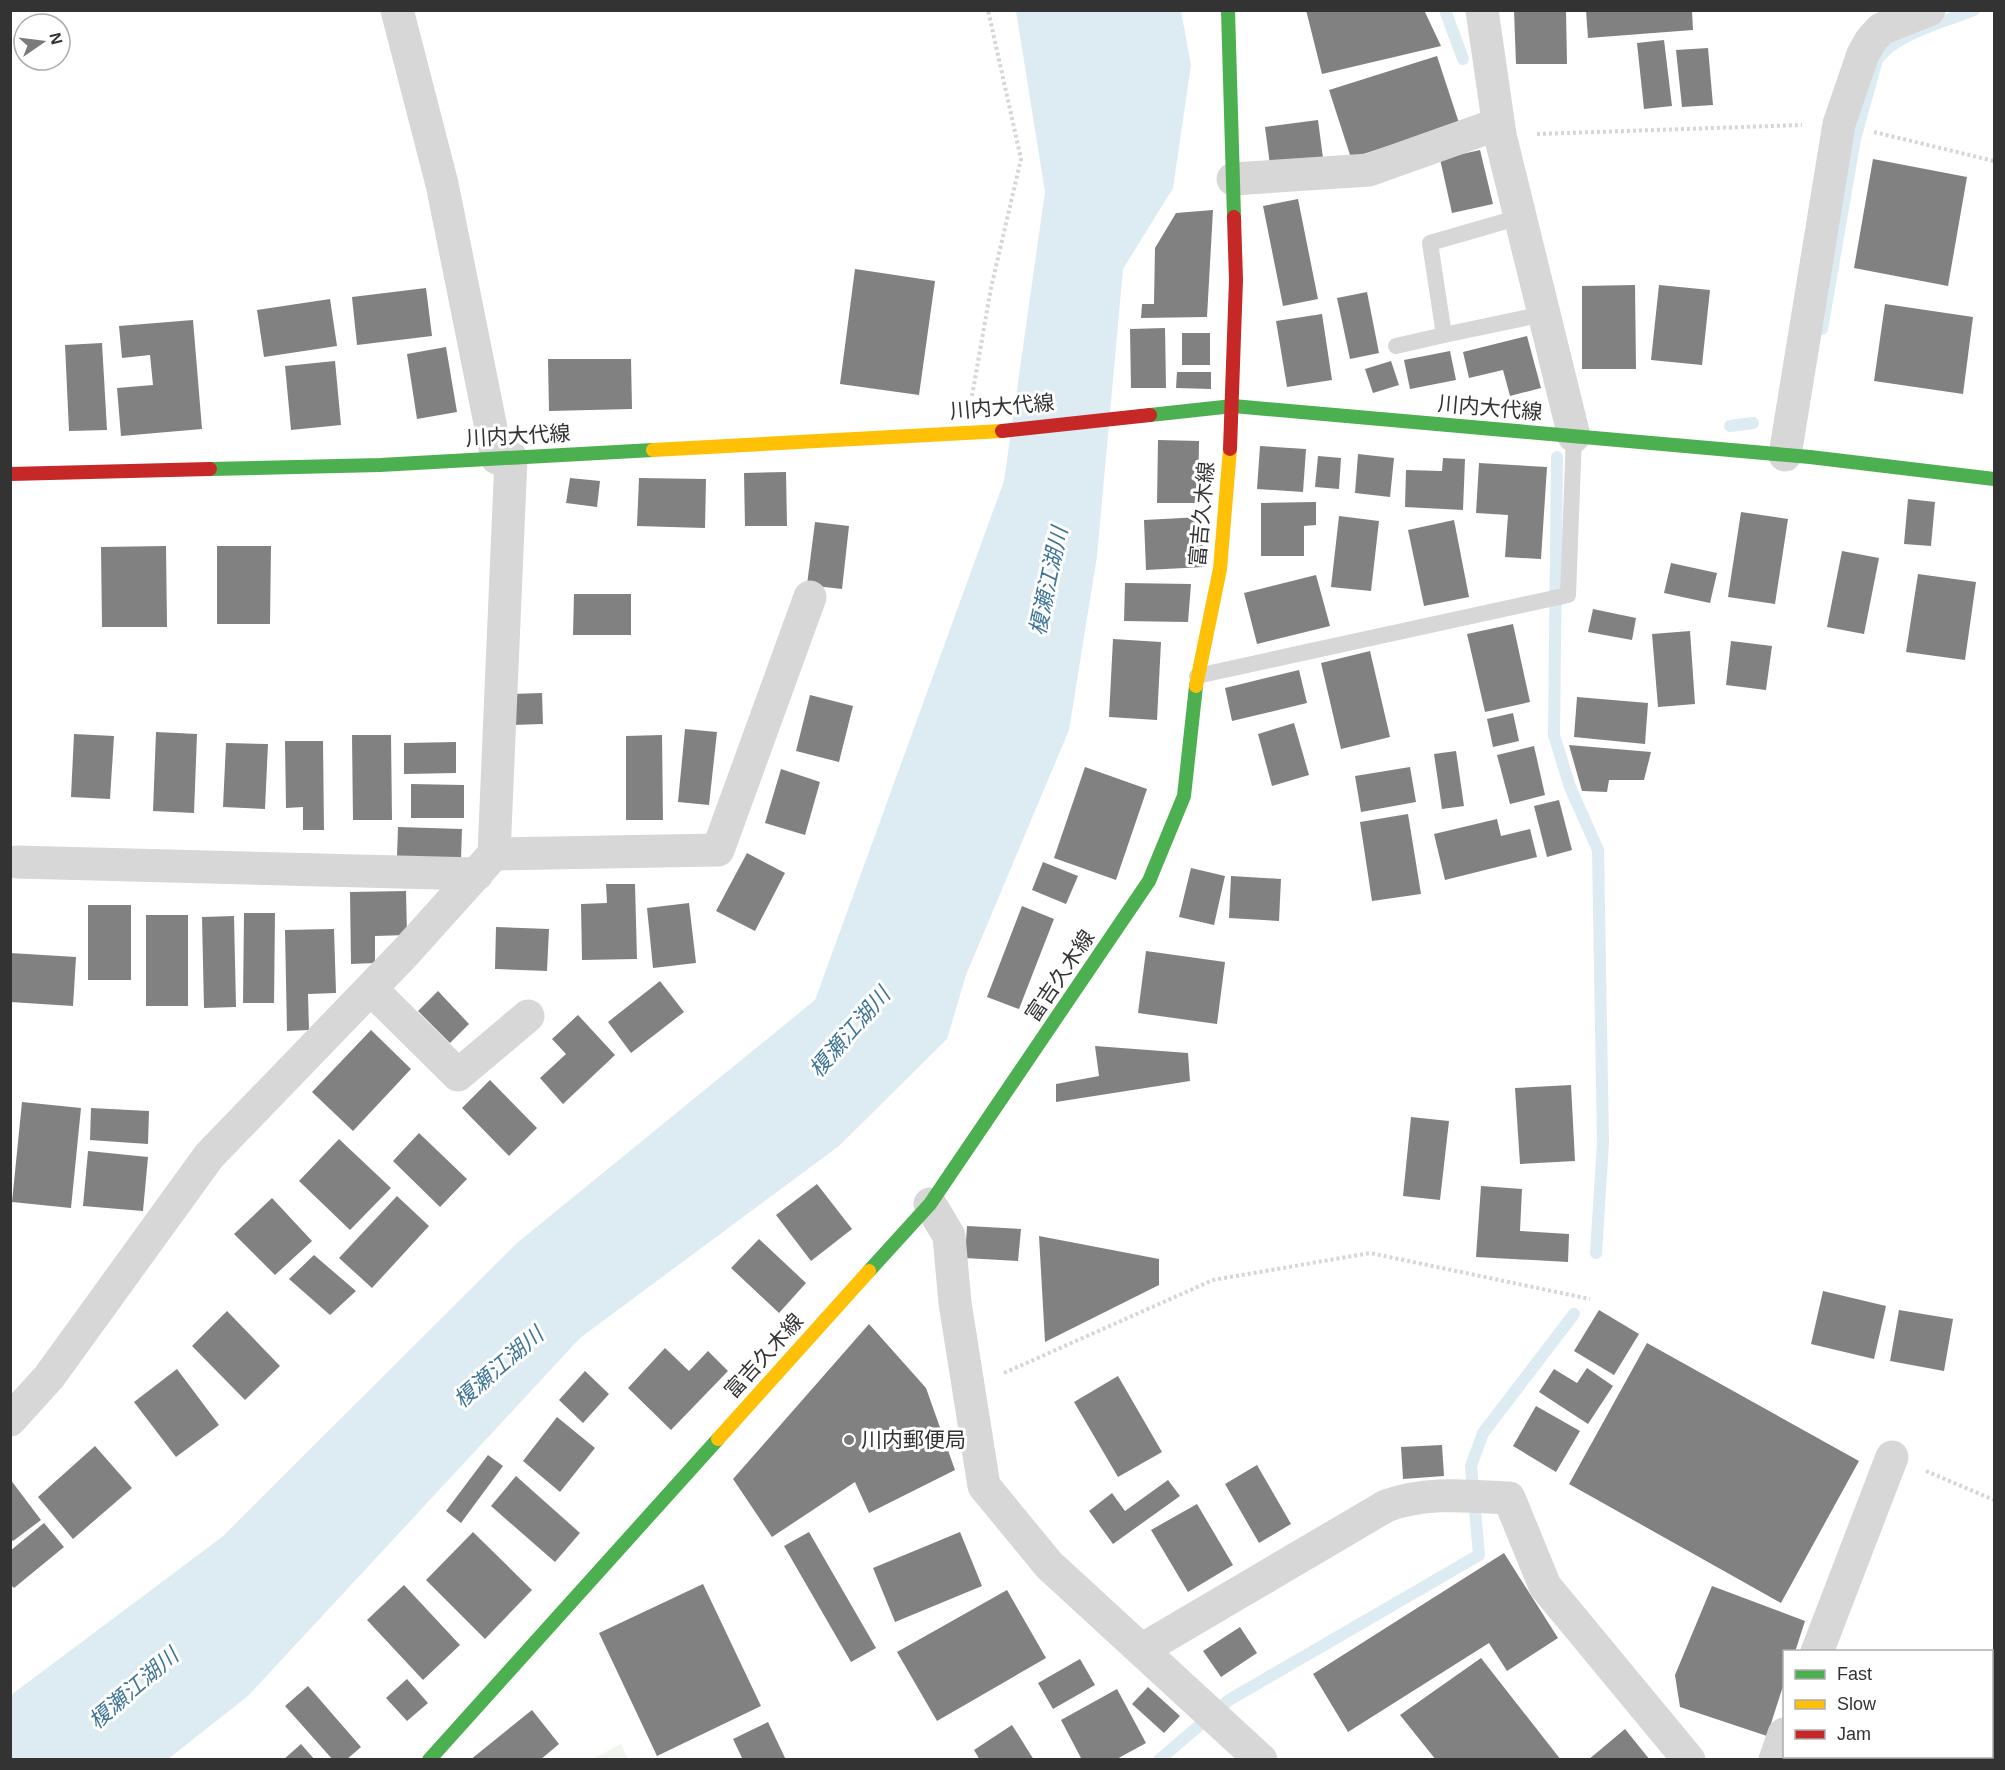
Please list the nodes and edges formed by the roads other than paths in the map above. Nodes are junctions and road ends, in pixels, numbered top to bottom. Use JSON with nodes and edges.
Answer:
{"nodes":[{"id":1,"x":397,"y":10,"type":"edge"},
{"id":2,"x":1228,"y":10,"type":"edge"},
{"id":3,"x":1482,"y":10,"type":"edge"},
{"id":4,"x":1929,"y":10,"type":"edge"},
{"id":5,"x":1499,"y":129,"type":"junction"},
{"id":6,"x":1233,"y":179,"type":"junction"},
{"id":7,"x":1520,"y":217,"type":"junction"},
{"id":8,"x":1544,"y":314,"type":"junction"},
{"id":9,"x":1444,"y":335,"type":"junction"},
{"id":10,"x":1396,"y":346,"type":"dead end"},
{"id":11,"x":1233,"y":406,"type":"junction"},
{"id":12,"x":1574,"y":436,"type":"junction"},
{"id":13,"x":1785,"y":455,"type":"junction"},
{"id":14,"x":504,"y":458,"type":"junction"},
{"id":15,"x":10,"y":474,"type":"edge"},
{"id":16,"x":1995,"y":479,"type":"edge"},
{"id":17,"x":810,"y":597,"type":"dead end"},
{"id":18,"x":1197,"y":676,"type":"junction"},
{"id":19,"x":17,"y":862,"type":"dead end"},
{"id":20,"x":485,"y":864,"type":"junction"},
{"id":21,"x":371,"y":989,"type":"junction"},
{"id":22,"x":528,"y":1016,"type":"dead end"},
{"id":23,"x":930,"y":1204,"type":"junction"},
{"id":24,"x":10,"y":1420,"type":"edge"},
{"id":25,"x":1892,"y":1457,"type":"road end"},
{"id":26,"x":1143,"y":1649,"type":"junction"},
{"id":27,"x":1817,"y":1650,"type":"edge"},
{"id":28,"x":1783,"y":1739,"type":"edge"},
{"id":29,"x":429,"y":1760,"type":"edge"},
{"id":30,"x":1260,"y":1760,"type":"edge"},
{"id":31,"x":1689,"y":1760,"type":"edge"},
{"id":32,"x":1775,"y":1760,"type":"edge"}],
"edges":[{"from":1,"to":14,"type":"street"},
{"from":2,"to":6,"type":"main road","name":"富吉久木線"},
{"from":3,"to":5,"type":"street"},
{"from":4,"to":13,"type":"street"},
{"from":5,"to":6,"type":"street"},
{"from":5,"to":7,"type":"street"},
{"from":6,"to":11,"type":"main road","name":"富吉久木線"},
{"from":7,"to":8,"type":"street"},
{"from":7,"to":9,"type":"lane"},
{"from":8,"to":9,"type":"lane"},
{"from":8,"to":12,"type":"street"},
{"from":9,"to":10,"type":"lane"},
{"from":11,"to":12,"type":"main road","name":"川内大代線"},
{"from":11,"to":14,"type":"main road","name":"川内大代線"},
{"from":11,"to":18,"type":"main road","name":"富吉久木線"},
{"from":12,"to":13,"type":"main road","name":"川内大代線"},
{"from":12,"to":18,"type":"lane"},
{"from":13,"to":16,"type":"main road","name":"川内大代線"},
{"from":14,"to":15,"type":"main road","name":"川内大代線"},
{"from":14,"to":20,"type":"street"},
{"from":17,"to":20,"type":"street"},
{"from":18,"to":23,"type":"main road","name":"富吉久木線"},
{"from":19,"to":20,"type":"street"},
{"from":20,"to":21,"type":"street"},
{"from":21,"to":22,"type":"street"},
{"from":21,"to":24,"type":"street"},
{"from":23,"to":26,"type":"street"},
{"from":23,"to":29,"type":"main road","name":"富吉久木線"},
{"from":25,"to":27,"type":"street"},
{"from":26,"to":30,"type":"street"},
{"from":26,"to":31,"type":"street"},
{"from":28,"to":32,"type":"street"}]}
